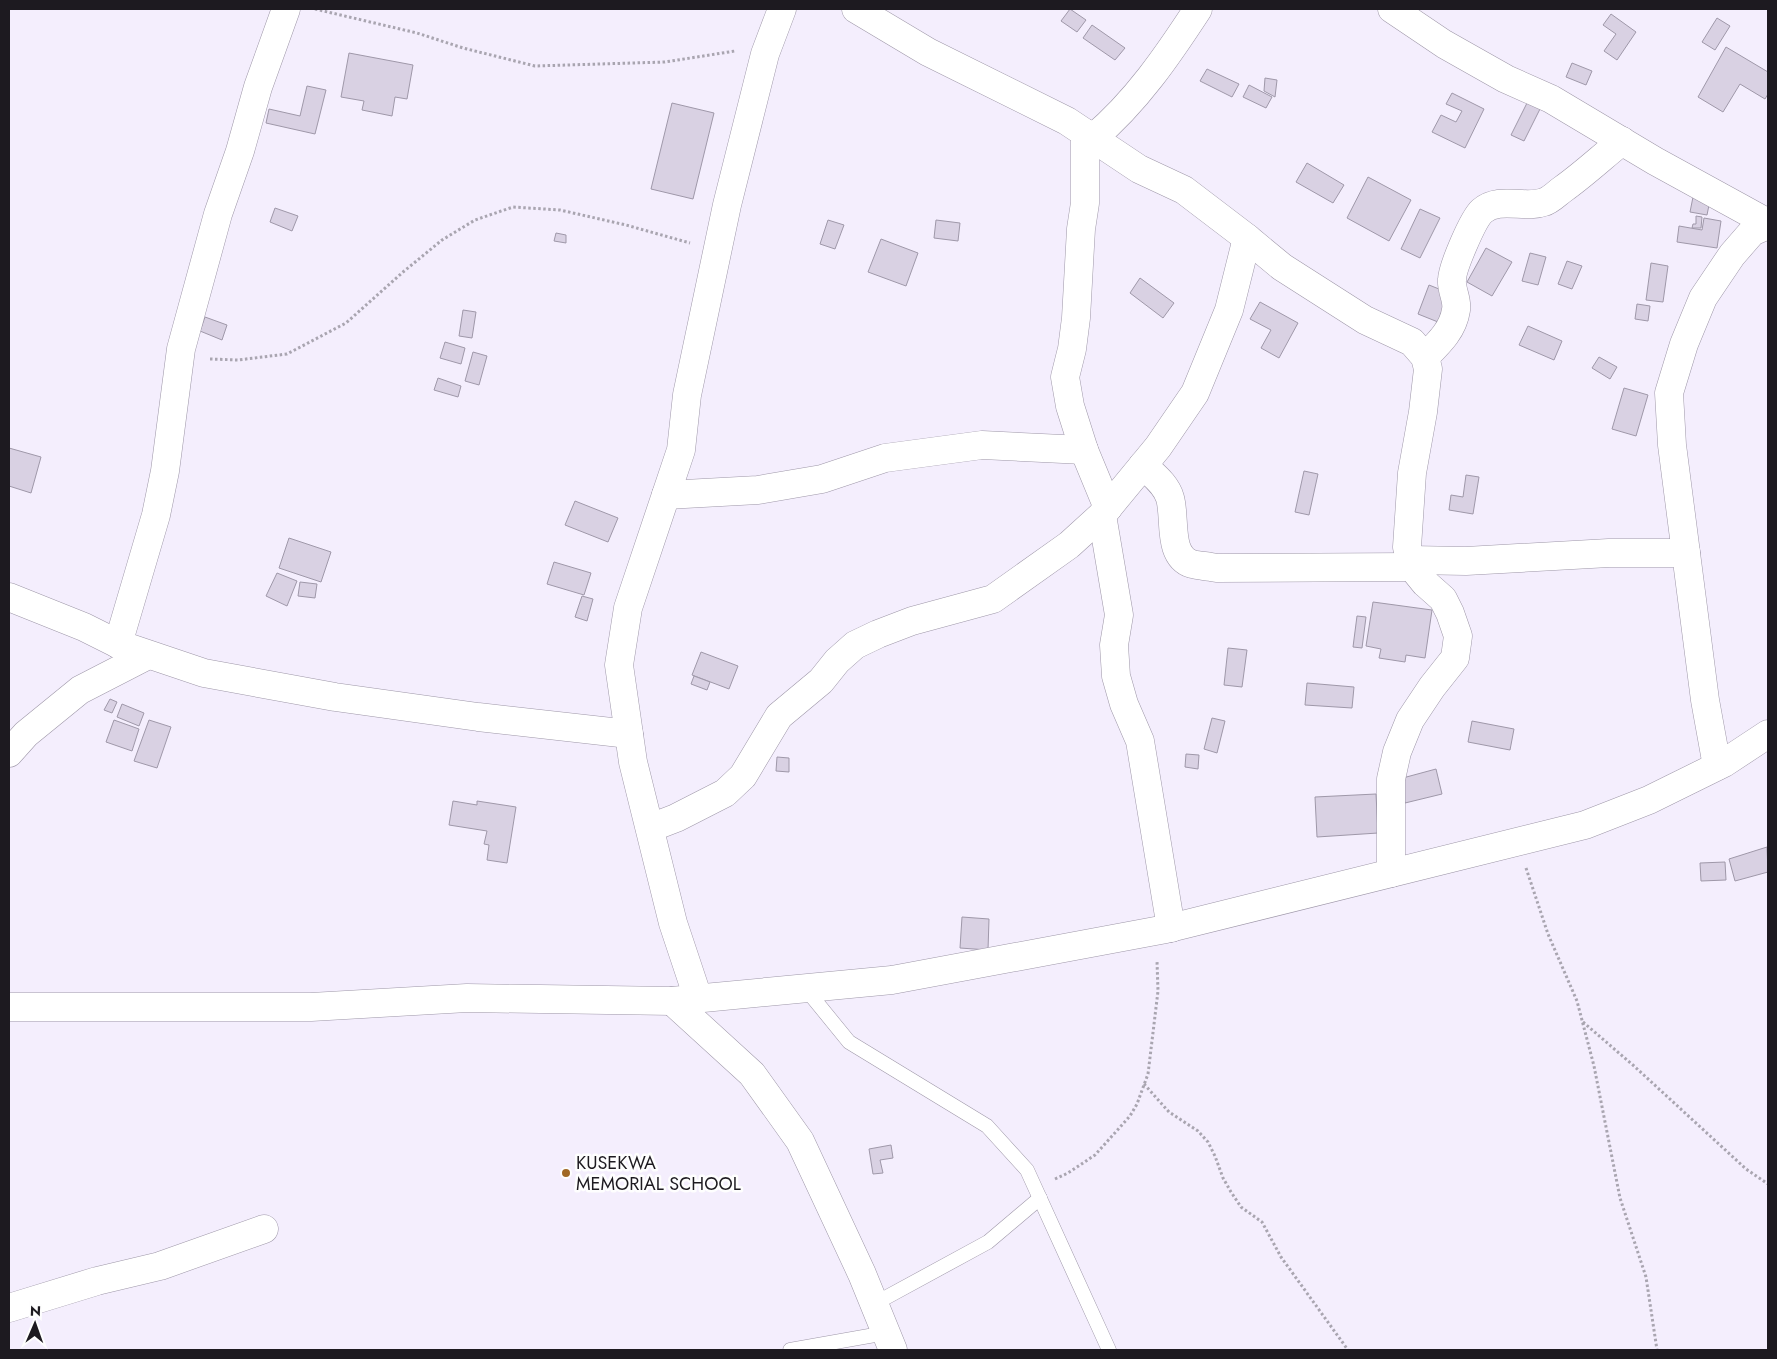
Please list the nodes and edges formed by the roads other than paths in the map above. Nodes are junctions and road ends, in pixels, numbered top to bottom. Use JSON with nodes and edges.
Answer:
{"nodes":[{"id":1,"x":286,"y":9,"type":"edge"},
{"id":2,"x":782,"y":9,"type":"edge"},
{"id":3,"x":856,"y":9,"type":"edge"},
{"id":4,"x":1198,"y":9,"type":"edge"},
{"id":5,"x":1392,"y":9,"type":"edge"},
{"id":6,"x":1089,"y":136,"type":"junction"},
{"id":7,"x":1622,"y":141,"type":"junction"},
{"id":8,"x":1768,"y":224,"type":"edge"},
{"id":9,"x":1247,"y":238,"type":"junction"},
{"id":10,"x":1425,"y":357,"type":"junction"},
{"id":11,"x":1084,"y":450,"type":"junction"},
{"id":12,"x":1143,"y":466,"type":"junction"},
{"id":13,"x":666,"y":495,"type":"junction"},
{"id":14,"x":1105,"y":511,"type":"junction"},
{"id":15,"x":1686,"y":553,"type":"junction"},
{"id":16,"x":1411,"y":564,"type":"junction"},
{"id":17,"x":9,"y":597,"type":"edge"},
{"id":18,"x":118,"y":644,"type":"junction"},
{"id":19,"x":148,"y":654,"type":"junction"},
{"id":20,"x":629,"y":734,"type":"junction"},
{"id":21,"x":1768,"y":734,"type":"edge"},
{"id":22,"x":9,"y":753,"type":"edge"},
{"id":23,"x":1717,"y":766,"type":"junction"},
{"id":24,"x":650,"y":828,"type":"junction"},
{"id":25,"x":1391,"y":873,"type":"junction"},
{"id":26,"x":1164,"y":929,"type":"junction"},
{"id":27,"x":805,"y":988,"type":"junction"},
{"id":28,"x":685,"y":999,"type":"junction"},
{"id":29,"x":9,"y":1007,"type":"edge"},
{"id":30,"x":1038,"y":1193,"type":"junction"},
{"id":31,"x":264,"y":1229,"type":"dead end"},
{"id":32,"x":874,"y":1304,"type":"junction"},
{"id":33,"x":9,"y":1308,"type":"edge"},
{"id":34,"x":889,"y":1342,"type":"edge"},
{"id":35,"x":790,"y":1350,"type":"edge"},
{"id":36,"x":1109,"y":1350,"type":"edge"}],
"edges":[{"from":1,"to":18,"type":"street"},
{"from":2,"to":13,"type":"street"},
{"from":3,"to":6,"type":"street"},
{"from":4,"to":6,"type":"street"},
{"from":5,"to":7,"type":"street"},
{"from":6,"to":9,"type":"street"},
{"from":6,"to":11,"type":"street"},
{"from":7,"to":8,"type":"street"},
{"from":7,"to":10,"type":"street"},
{"from":8,"to":15,"type":"street"},
{"from":9,"to":10,"type":"street"},
{"from":9,"to":12,"type":"street"},
{"from":10,"to":16,"type":"street"},
{"from":11,"to":13,"type":"street"},
{"from":11,"to":14,"type":"street"},
{"from":12,"to":14,"type":"street"},
{"from":12,"to":16,"type":"street"},
{"from":13,"to":20,"type":"street"},
{"from":14,"to":24,"type":"street"},
{"from":14,"to":26,"type":"street"},
{"from":15,"to":16,"type":"street"},
{"from":15,"to":23,"type":"street"},
{"from":16,"to":25,"type":"street"},
{"from":17,"to":18,"type":"street"},
{"from":18,"to":19,"type":"street"},
{"from":19,"to":20,"type":"street"},
{"from":19,"to":22,"type":"street"},
{"from":20,"to":24,"type":"street"},
{"from":21,"to":23,"type":"street"},
{"from":23,"to":25,"type":"street"},
{"from":24,"to":28,"type":"street"},
{"from":25,"to":26,"type":"street"},
{"from":26,"to":27,"type":"street"},
{"from":27,"to":28,"type":"street"},
{"from":27,"to":30,"type":"lane"},
{"from":28,"to":29,"type":"street"},
{"from":28,"to":32,"type":"street"},
{"from":30,"to":32,"type":"lane"},
{"from":30,"to":36,"type":"lane"},
{"from":31,"to":33,"type":"street"},
{"from":32,"to":34,"type":"street"},
{"from":34,"to":35,"type":"lane"}]}
